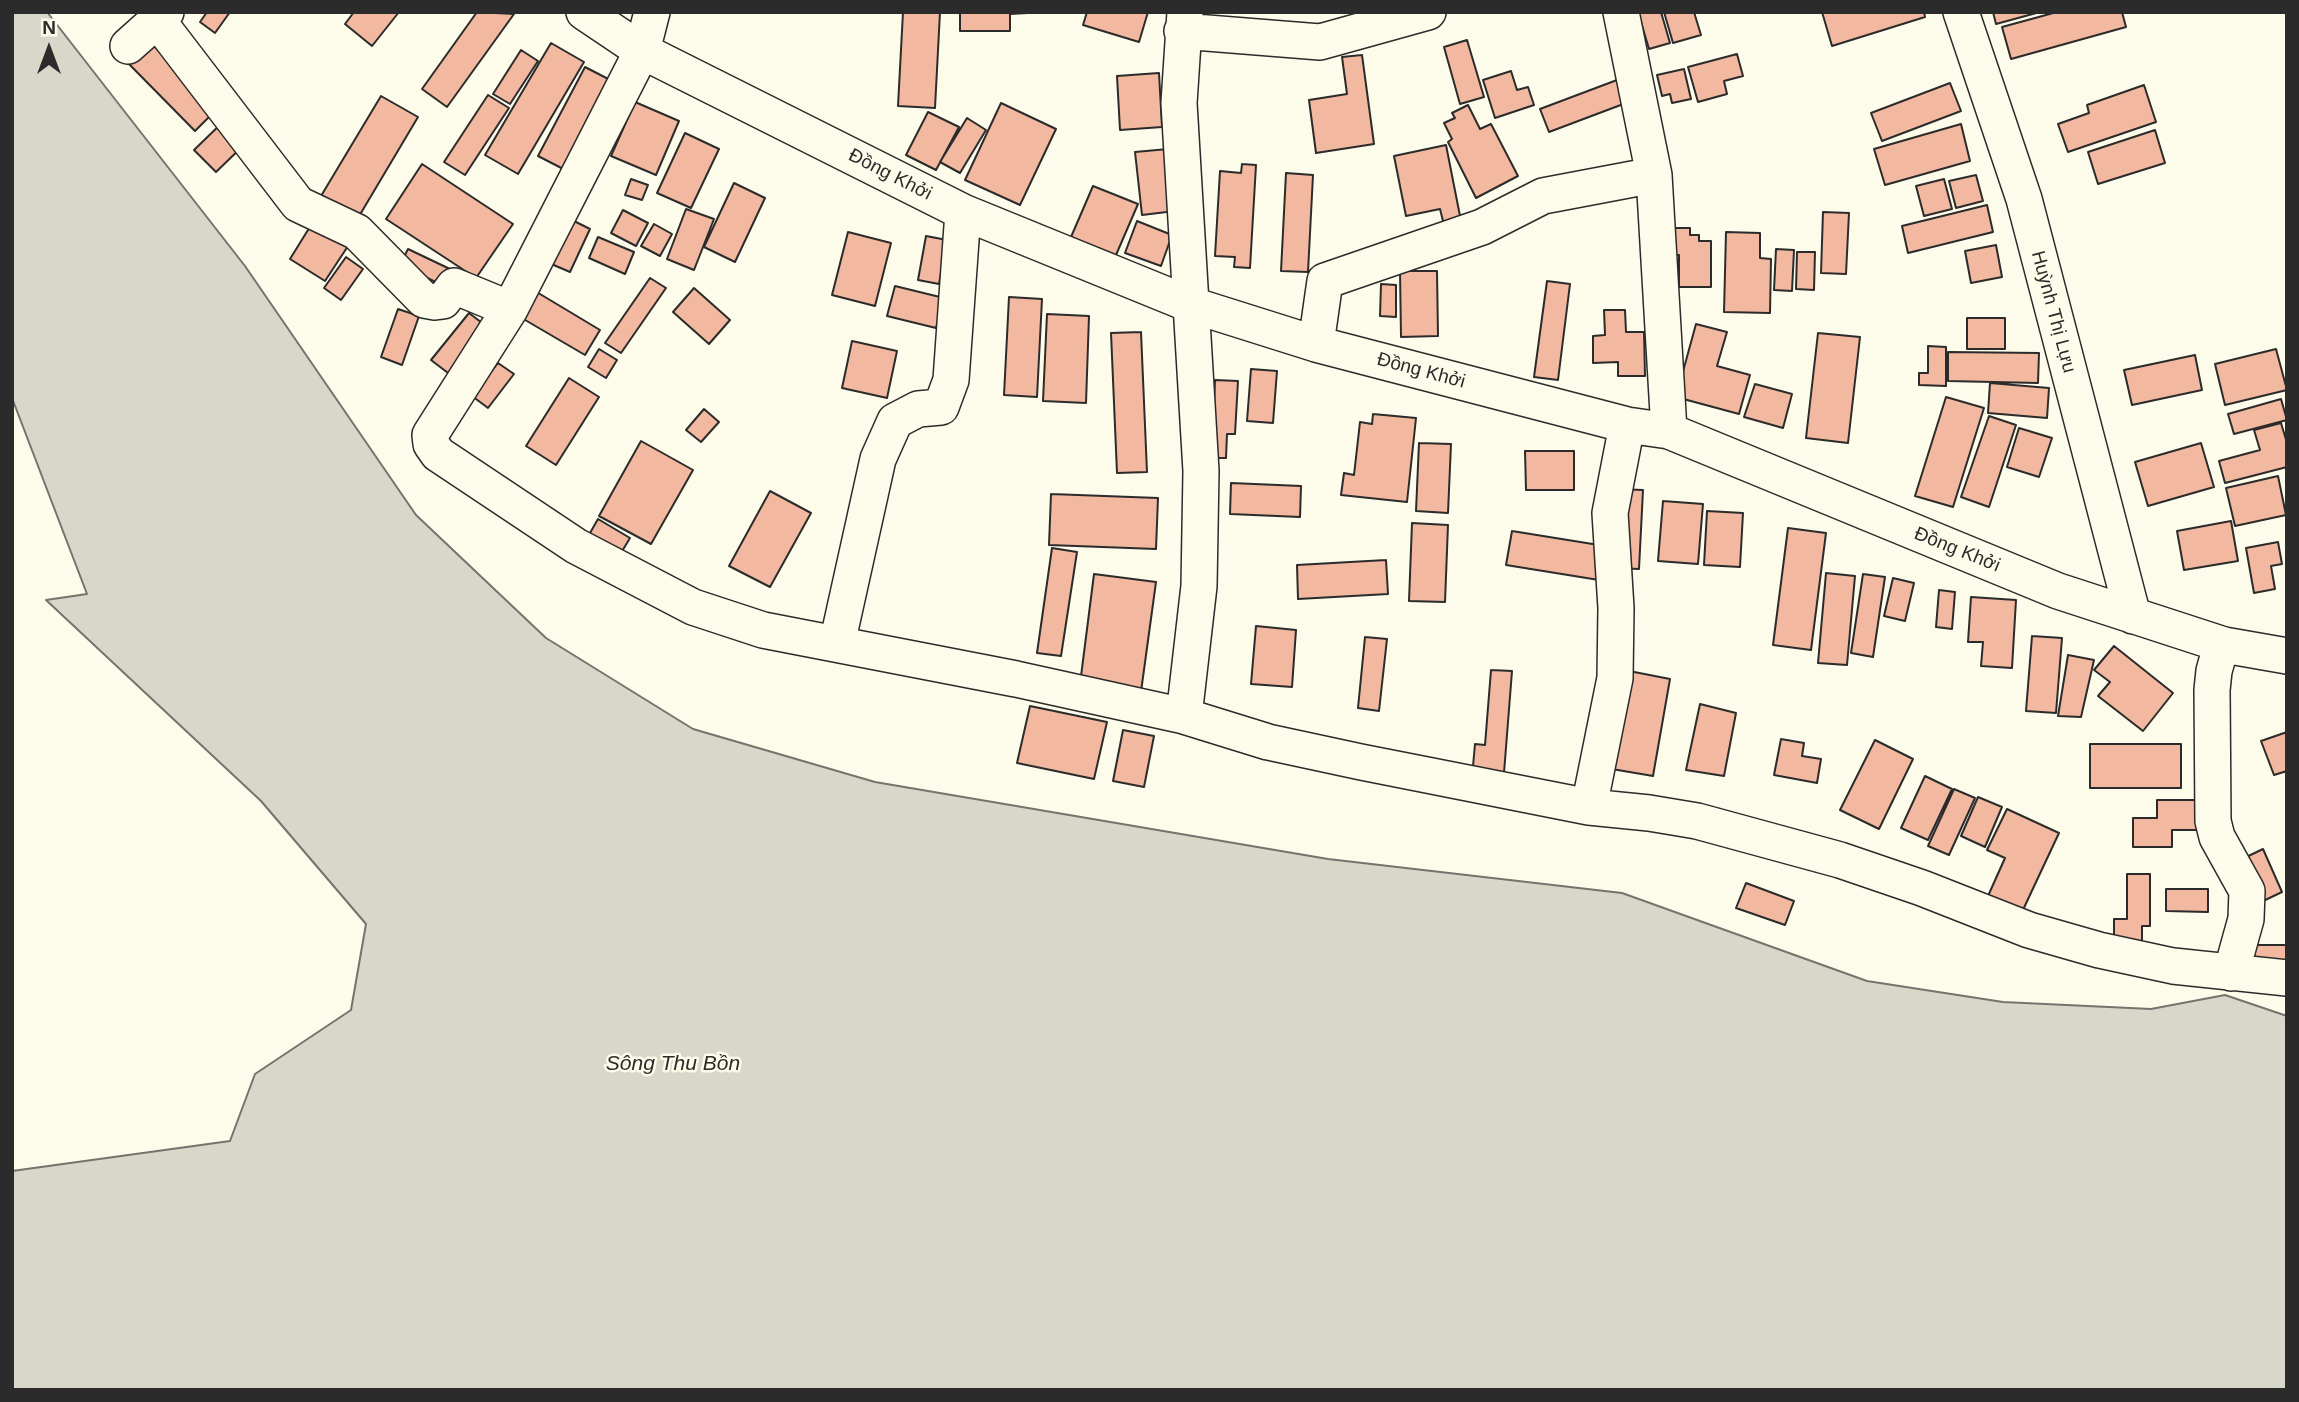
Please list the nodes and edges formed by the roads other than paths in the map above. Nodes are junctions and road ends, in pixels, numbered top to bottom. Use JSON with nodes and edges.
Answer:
{"nodes":[{"id":1,"x":584,"y":12,"type":"edge"},
{"id":2,"x":652,"y":12,"type":"edge"},
{"id":3,"x":1428,"y":12,"type":"edge"},
{"id":4,"x":1621,"y":12,"type":"edge"},
{"id":5,"x":1961,"y":12,"type":"edge"},
{"id":6,"x":162,"y":17,"type":"edge"},
{"id":7,"x":1183,"y":22,"type":"edge"},
{"id":8,"x":128,"y":46,"type":"dead end"},
{"id":9,"x":642,"y":51,"type":"junction"},
{"id":10,"x":1654,"y":175,"type":"junction"},
{"id":11,"x":963,"y":212,"type":"junction"},
{"id":12,"x":1189,"y":304,"type":"junction"},
{"id":13,"x":510,"y":309,"type":"junction"},
{"id":14,"x":1316,"y":344,"type":"junction"},
{"id":15,"x":1627,"y":425,"type":"junction"},
{"id":16,"x":1669,"y":431,"type":"junction"},
{"id":17,"x":2133,"y":616,"type":"junction"},
{"id":18,"x":837,"y":644,"type":"junction"},
{"id":19,"x":2224,"y":645,"type":"junction"},
{"id":20,"x":2287,"y":656,"type":"edge"},
{"id":21,"x":1184,"y":716,"type":"junction"},
{"id":22,"x":1589,"y":807,"type":"junction"},
{"id":23,"x":2231,"y":972,"type":"junction"},
{"id":24,"x":2287,"y":978,"type":"edge"}],
"edges":[{"from":1,"to":9,"type":"street","name":"Đồng Khởi"},
{"from":2,"to":9,"type":"street"},
{"from":3,"to":7,"type":"street"},
{"from":4,"to":10,"type":"street"},
{"from":5,"to":17,"type":"street","name":"Huỳnh Thị Lựu"},
{"from":6,"to":8,"type":"street"},
{"from":6,"to":13,"type":"street"},
{"from":7,"to":12,"type":"street"},
{"from":9,"to":11,"type":"street","name":"Đồng Khởi"},
{"from":9,"to":13,"type":"street"},
{"from":10,"to":14,"type":"street"},
{"from":10,"to":16,"type":"street"},
{"from":11,"to":12,"type":"street","name":"Đồng Khởi"},
{"from":11,"to":18,"type":"street"},
{"from":12,"to":14,"type":"street","name":"Đồng Khởi"},
{"from":12,"to":21,"type":"street"},
{"from":13,"to":18,"type":"street"},
{"from":14,"to":15,"type":"street","name":"Đồng Khởi"},
{"from":15,"to":16,"type":"street","name":"Đồng Khởi"},
{"from":15,"to":22,"type":"street"},
{"from":16,"to":17,"type":"street","name":"Đồng Khởi"},
{"from":17,"to":19,"type":"street","name":"Đồng Khởi"},
{"from":18,"to":21,"type":"street"},
{"from":19,"to":20,"type":"street","name":"Đồng Khởi"},
{"from":19,"to":23,"type":"street"},
{"from":21,"to":22,"type":"street"},
{"from":22,"to":23,"type":"street"},
{"from":23,"to":24,"type":"street"}]}
